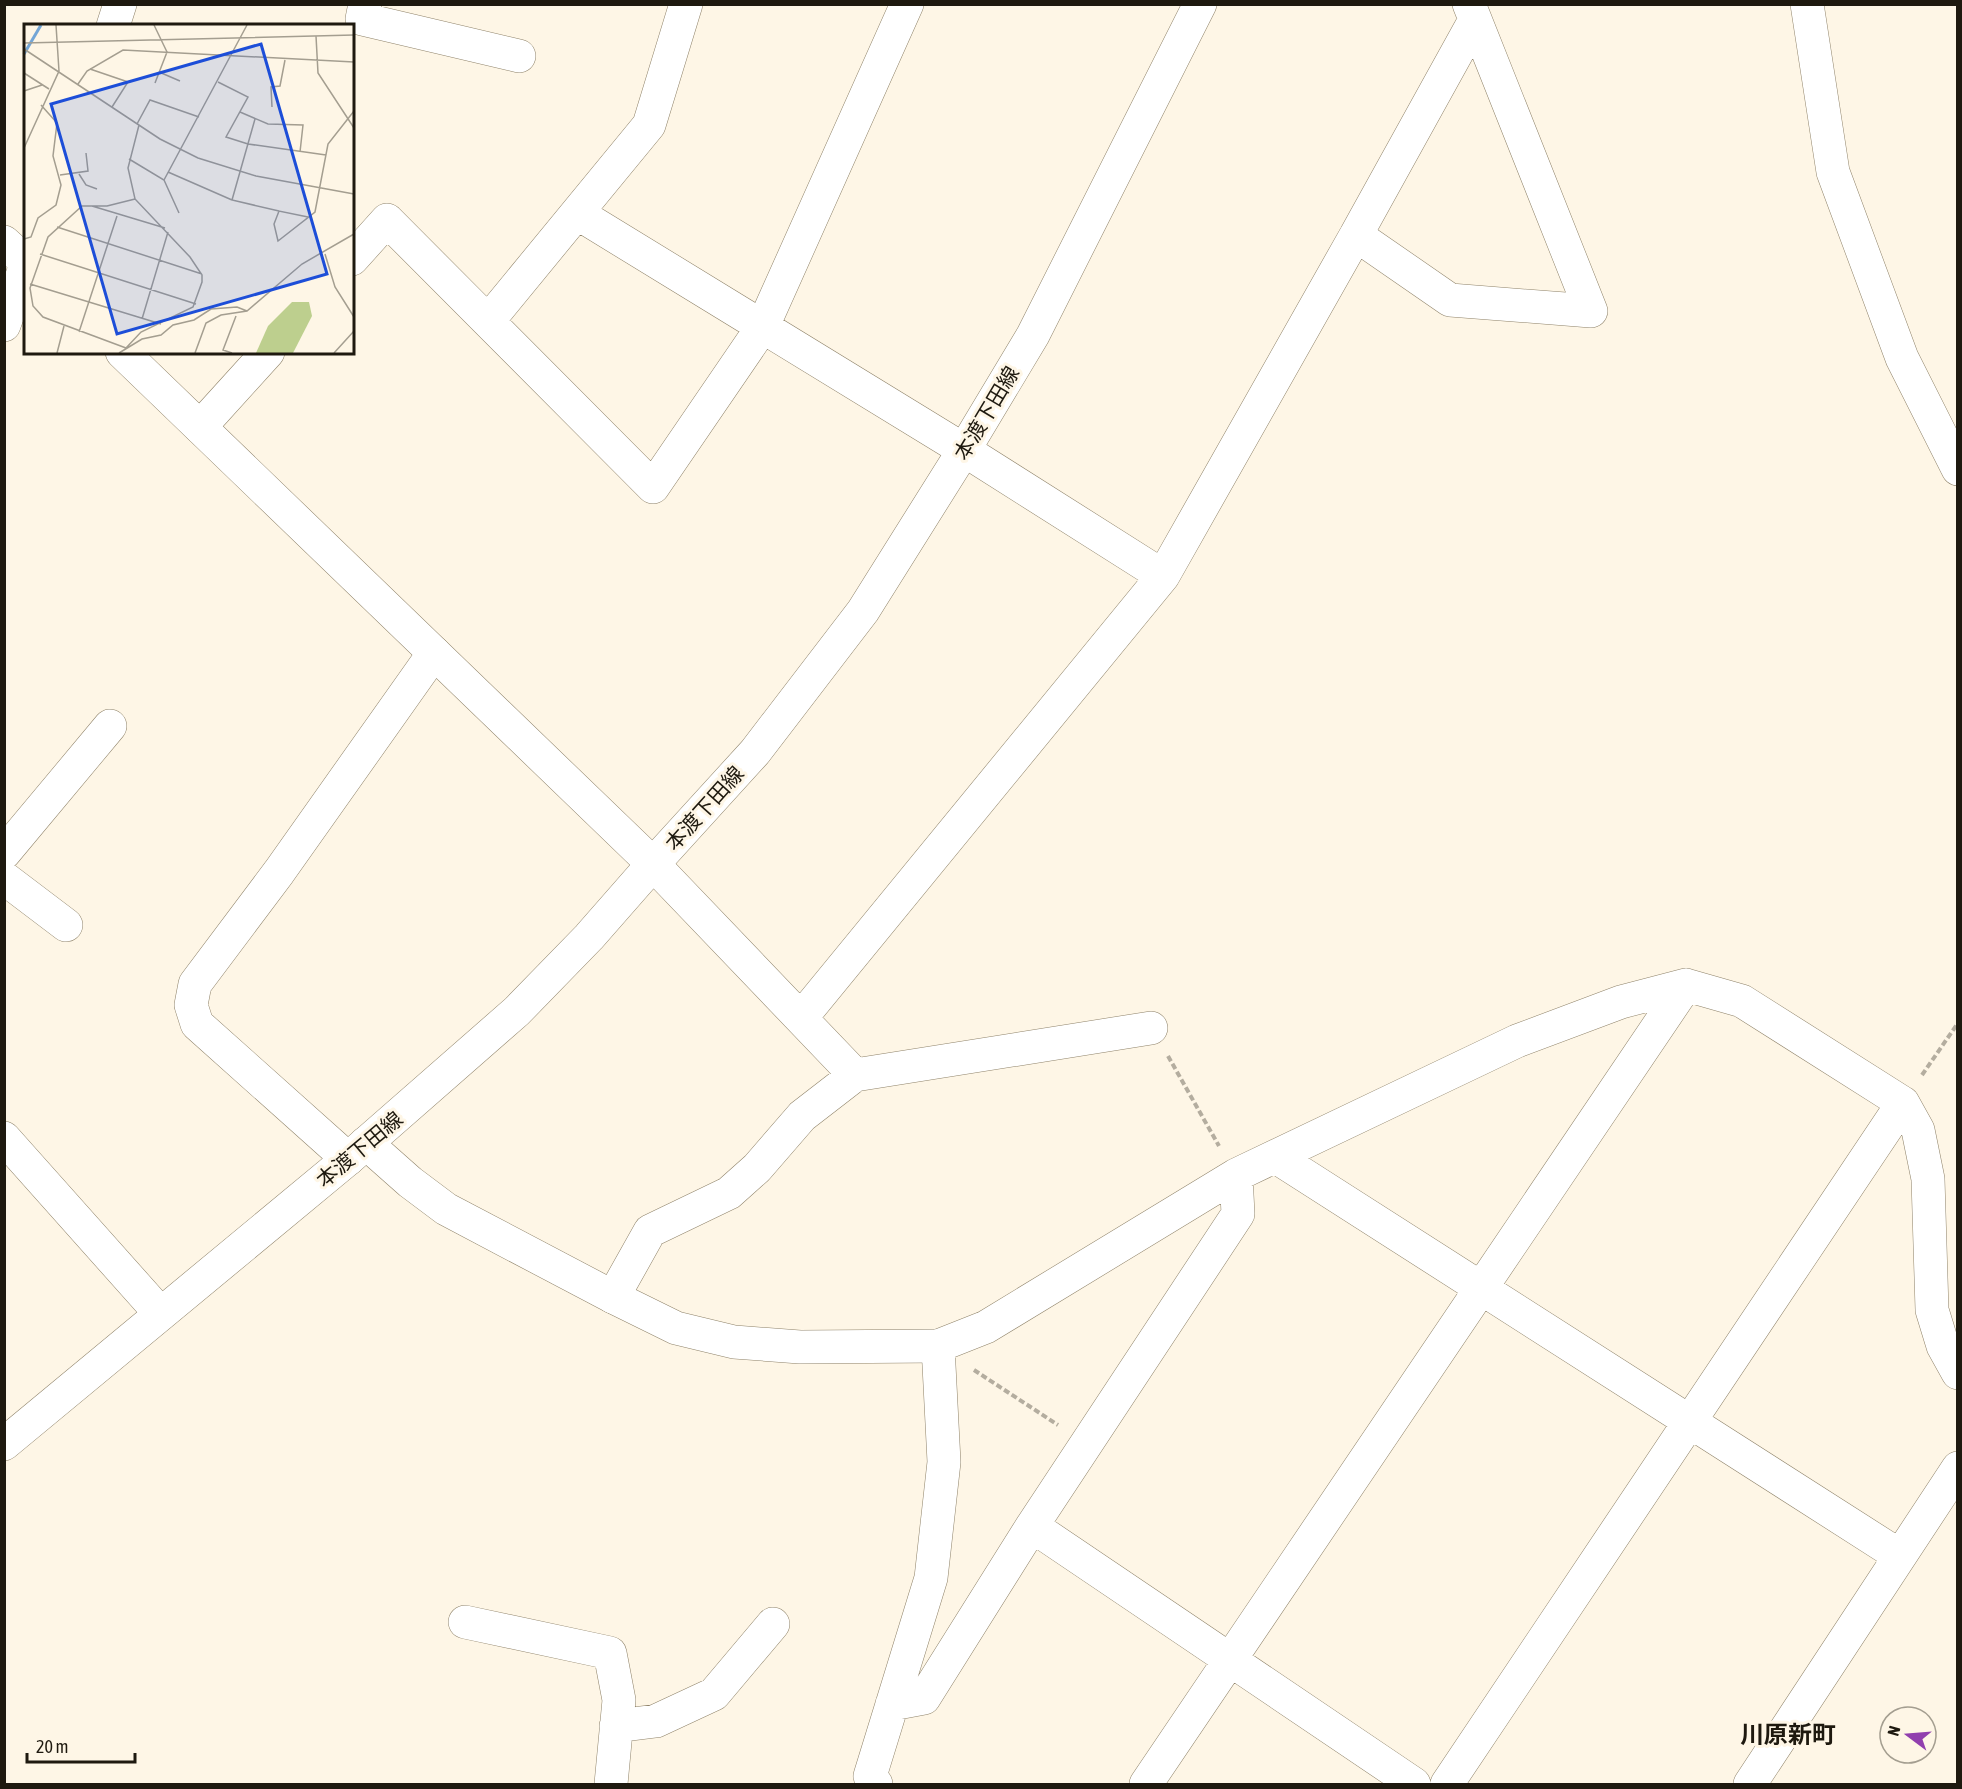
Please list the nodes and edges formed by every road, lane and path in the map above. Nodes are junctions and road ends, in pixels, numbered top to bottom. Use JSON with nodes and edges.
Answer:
{"nodes":[{"id":1,"x":120,"y":4,"type":"edge"},
{"id":2,"x":365,"y":4,"type":"edge"},
{"id":3,"x":686,"y":4,"type":"edge"},
{"id":4,"x":907,"y":4,"type":"edge"},
{"id":5,"x":1200,"y":4,"type":"edge"},
{"id":6,"x":1807,"y":4,"type":"edge"},
{"id":7,"x":1472,"y":12,"type":"edge"},
{"id":8,"x":114,"y":24,"type":"edge"},
{"id":9,"x":519,"y":56,"type":"dead end"},
{"id":10,"x":577,"y":213,"type":"junction"},
{"id":11,"x":1356,"y":235,"type":"junction"},
{"id":12,"x":4,"y":242,"type":"edge"},
{"id":13,"x":354,"y":256,"type":"edge"},
{"id":14,"x":24,"y":261,"type":"edge"},
{"id":15,"x":24,"y":269,"type":"edge"},
{"id":16,"x":488,"y":321,"type":"junction"},
{"id":17,"x":4,"y":326,"type":"edge"},
{"id":18,"x":763,"y":326,"type":"junction"},
{"id":19,"x":124,"y":354,"type":"edge"},
{"id":20,"x":266,"y":354,"type":"edge"},
{"id":21,"x":201,"y":427,"type":"junction"},
{"id":22,"x":964,"y":450,"type":"junction"},
{"id":23,"x":1958,"y":469,"type":"edge"},
{"id":24,"x":1163,"y":576,"type":"junction"},
{"id":25,"x":434,"y":653,"type":"junction"},
{"id":26,"x":111,"y":726,"type":"dead end"},
{"id":27,"x":4,"y":853,"type":"edge"},
{"id":28,"x":653,"y":864,"type":"junction"},
{"id":29,"x":4,"y":878,"type":"edge"},
{"id":30,"x":66,"y":925,"type":"dead end"},
{"id":31,"x":1686,"y":985,"type":"junction"},
{"id":32,"x":801,"y":1018,"type":"junction"},
{"id":33,"x":1958,"y":1023,"type":"edge"},
{"id":34,"x":1151,"y":1028,"type":"joint"},
{"id":35,"x":855,"y":1075,"type":"junction"},
{"id":36,"x":1903,"y":1103,"type":"junction"},
{"id":37,"x":4,"y":1138,"type":"edge"},
{"id":38,"x":357,"y":1151,"type":"junction"},
{"id":39,"x":1276,"y":1157,"type":"junction"},
{"id":40,"x":1236,"y":1175,"type":"junction"},
{"id":41,"x":1481,"y":1288,"type":"junction"},
{"id":42,"x":613,"y":1297,"type":"junction"},
{"id":43,"x":160,"y":1313,"type":"junction"},
{"id":44,"x":938,"y":1346,"type":"junction"},
{"id":45,"x":1958,"y":1373,"type":"edge"},
{"id":46,"x":1690,"y":1421,"type":"junction"},
{"id":47,"x":1086,"y":1443,"type":"junction"},
{"id":48,"x":4,"y":1444,"type":"edge"},
{"id":49,"x":1958,"y":1468,"type":"edge"},
{"id":50,"x":1032,"y":1526,"type":"junction"},
{"id":51,"x":1900,"y":1556,"type":"junction"},
{"id":52,"x":465,"y":1622,"type":"dead end"},
{"id":53,"x":772,"y":1624,"type":"dead end"},
{"id":54,"x":1230,"y":1660,"type":"junction"},
{"id":55,"x":892,"y":1704,"type":"junction"},
{"id":56,"x":616,"y":1726,"type":"junction"},
{"id":57,"x":611,"y":1785,"type":"edge"},
{"id":58,"x":876,"y":1785,"type":"edge"},
{"id":59,"x":1146,"y":1785,"type":"edge"},
{"id":60,"x":1414,"y":1785,"type":"edge"},
{"id":61,"x":1447,"y":1785,"type":"edge"},
{"id":62,"x":1750,"y":1785,"type":"edge"}],
"edges":[{"from":1,"to":8,"type":"street"},
{"from":2,"to":9,"type":"street"},
{"from":3,"to":10,"type":"street"},
{"from":4,"to":18,"type":"street"},
{"from":5,"to":22,"type":"street","name":"本渡下田線"},
{"from":6,"to":23,"type":"street"},
{"from":7,"to":11,"type":"street"},
{"from":7,"to":11,"type":"street"},
{"from":10,"to":16,"type":"street"},
{"from":10,"to":18,"type":"street"},
{"from":11,"to":24,"type":"street"},
{"from":12,"to":14,"type":"street"},
{"from":13,"to":16,"type":"street"},
{"from":15,"to":17,"type":"street"},
{"from":16,"to":18,"type":"street"},
{"from":18,"to":22,"type":"street"},
{"from":19,"to":21,"type":"street"},
{"from":20,"to":21,"type":"street"},
{"from":21,"to":25,"type":"street"},
{"from":22,"to":24,"type":"street"},
{"from":22,"to":28,"type":"street","name":"本渡下田線"},
{"from":24,"to":32,"type":"street"},
{"from":25,"to":28,"type":"street"},
{"from":25,"to":38,"type":"street"},
{"from":26,"to":27,"type":"street"},
{"from":28,"to":32,"type":"street"},
{"from":28,"to":38,"type":"street","name":"本渡下田線"},
{"from":29,"to":30,"type":"street"},
{"from":31,"to":36,"type":"street"},
{"from":31,"to":39,"type":"street"},
{"from":31,"to":41,"type":"street"},
{"from":32,"to":35,"type":"street"},
{"from":33,"to":36,"type":"path"},
{"from":34,"to":35,"type":"street"},
{"from":34,"to":40,"type":"path"},
{"from":35,"to":42,"type":"street"},
{"from":36,"to":45,"type":"street"},
{"from":36,"to":46,"type":"street"},
{"from":37,"to":43,"type":"street"},
{"from":38,"to":42,"type":"street"},
{"from":38,"to":43,"type":"street","name":"本渡下田線"},
{"from":39,"to":40,"type":"street"},
{"from":39,"to":41,"type":"street"},
{"from":40,"to":44,"type":"street"},
{"from":40,"to":47,"type":"street"},
{"from":41,"to":46,"type":"street"},
{"from":41,"to":54,"type":"street"},
{"from":42,"to":44,"type":"street"},
{"from":43,"to":48,"type":"street","name":"本渡下田線"},
{"from":44,"to":47,"type":"path"},
{"from":44,"to":55,"type":"street"},
{"from":46,"to":51,"type":"street"},
{"from":46,"to":61,"type":"street"},
{"from":47,"to":50,"type":"street"},
{"from":49,"to":51,"type":"street"},
{"from":50,"to":54,"type":"street"},
{"from":50,"to":55,"type":"street"},
{"from":51,"to":62,"type":"street"},
{"from":52,"to":56,"type":"street"},
{"from":53,"to":56,"type":"street"},
{"from":54,"to":59,"type":"street"},
{"from":54,"to":60,"type":"street"},
{"from":55,"to":58,"type":"street"},
{"from":56,"to":57,"type":"street"}]}
